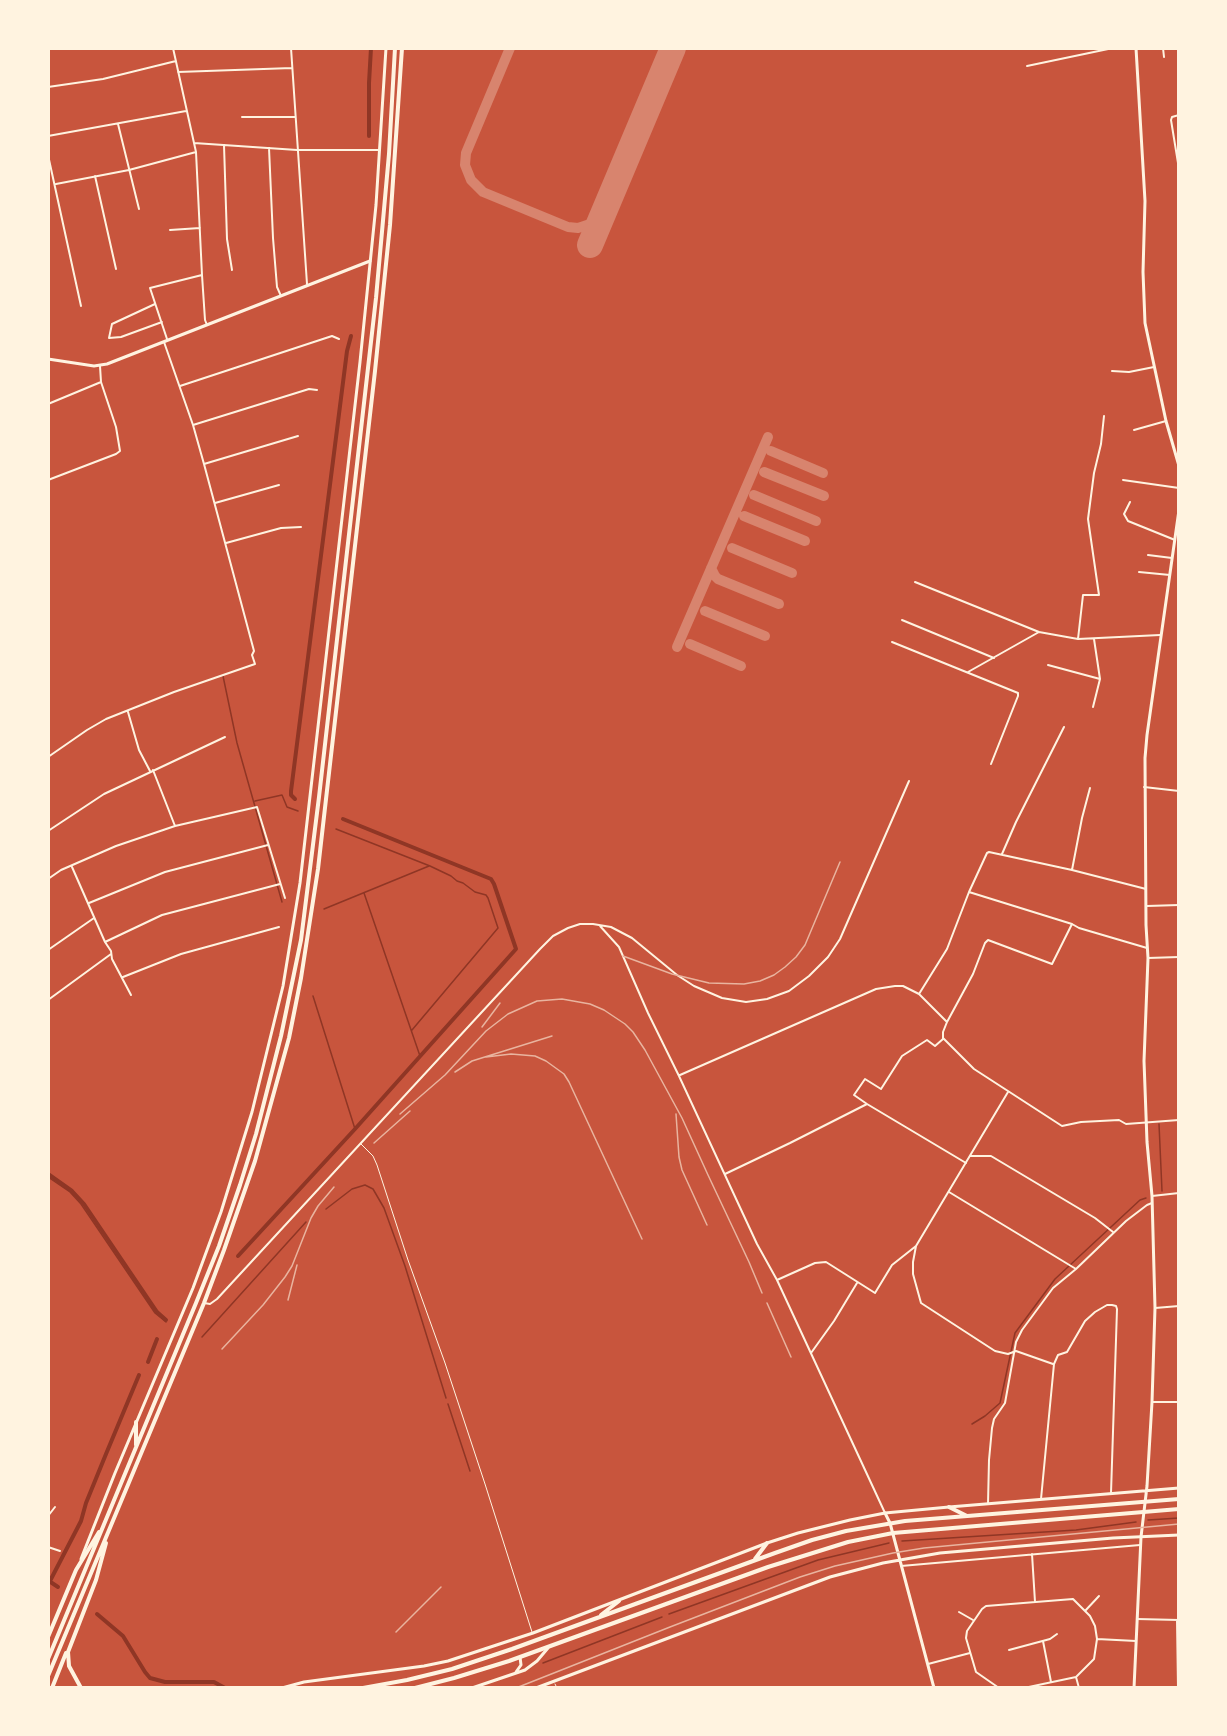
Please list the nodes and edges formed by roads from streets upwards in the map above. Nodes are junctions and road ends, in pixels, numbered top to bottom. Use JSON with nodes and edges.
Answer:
{"nodes":[{"id":1,"x":173,"y":48,"type":"edge"},
{"id":2,"x":291,"y":48,"type":"edge"},
{"id":3,"x":386,"y":48,"type":"edge"},
{"id":4,"x":395,"y":48,"type":"edge"},
{"id":5,"x":402,"y":48,"type":"edge"},
{"id":6,"x":1113,"y":48,"type":"edge"},
{"id":7,"x":1136,"y":48,"type":"edge"},
{"id":8,"x":1163,"y":48,"type":"edge"},
{"id":9,"x":1164,"y":57,"type":"dead end"},
{"id":10,"x":176,"y":61,"type":"junction"},
{"id":11,"x":1028,"y":66,"type":"dead end"},
{"id":12,"x":292,"y":68,"type":"junction"},
{"id":13,"x":178,"y":72,"type":"junction"},
{"id":14,"x":48,"y":87,"type":"edge"},
{"id":15,"x":186,"y":111,"type":"junction"},
{"id":16,"x":1179,"y":115,"type":"edge"},
{"id":17,"x":242,"y":117,"type":"dead end"},
{"id":18,"x":295,"y":117,"type":"junction"},
{"id":19,"x":118,"y":124,"type":"junction"},
{"id":20,"x":48,"y":136,"type":"edge"},
{"id":21,"x":1179,"y":140,"type":"edge"},
{"id":22,"x":1174,"y":141,"type":"junction"},
{"id":23,"x":194,"y":143,"type":"junction"},
{"id":24,"x":224,"y":145,"type":"junction"},
{"id":25,"x":269,"y":148,"type":"junction"},
{"id":26,"x":297,"y":150,"type":"junction"},
{"id":27,"x":380,"y":150,"type":"junction"},
{"id":28,"x":196,"y":152,"type":"junction"},
{"id":29,"x":48,"y":154,"type":"edge"},
{"id":30,"x":49,"y":163,"type":"edge"},
{"id":31,"x":129,"y":170,"type":"junction"},
{"id":32,"x":1179,"y":170,"type":"edge"},
{"id":33,"x":95,"y":176,"type":"junction"},
{"id":34,"x":55,"y":184,"type":"junction"},
{"id":35,"x":139,"y":208,"type":"dead end"},
{"id":36,"x":200,"y":228,"type":"junction"},
{"id":37,"x":170,"y":230,"type":"dead end"},
{"id":38,"x":370,"y":261,"type":"junction"},
{"id":39,"x":116,"y":269,"type":"dead end"},
{"id":40,"x":232,"y":270,"type":"dead end"},
{"id":41,"x":202,"y":275,"type":"junction"},
{"id":42,"x":307,"y":285,"type":"junction"},
{"id":43,"x":281,"y":296,"type":"junction"},
{"id":44,"x":155,"y":304,"type":"junction"},
{"id":45,"x":81,"y":306,"type":"dead end"},
{"id":46,"x":162,"y":322,"type":"junction"},
{"id":47,"x":207,"y":325,"type":"junction"},
{"id":48,"x":339,"y":339,"type":"dead end"},
{"id":49,"x":166,"y":342,"type":"junction"},
{"id":50,"x":48,"y":359,"type":"edge"},
{"id":51,"x":100,"y":366,"type":"junction"},
{"id":52,"x":1154,"y":367,"type":"junction"},
{"id":53,"x":1112,"y":371,"type":"dead end"},
{"id":54,"x":101,"y":382,"type":"junction"},
{"id":55,"x":180,"y":386,"type":"junction"},
{"id":56,"x":317,"y":390,"type":"dead end"},
{"id":57,"x":48,"y":404,"type":"edge"},
{"id":58,"x":1104,"y":416,"type":"dead end"},
{"id":59,"x":1166,"y":421,"type":"junction"},
{"id":60,"x":193,"y":425,"type":"junction"},
{"id":61,"x":1134,"y":430,"type":"dead end"},
{"id":62,"x":298,"y":436,"type":"dead end"},
{"id":63,"x":204,"y":464,"type":"junction"},
{"id":64,"x":1179,"y":466,"type":"edge"},
{"id":65,"x":48,"y":480,"type":"edge"},
{"id":66,"x":1123,"y":480,"type":"dead end"},
{"id":67,"x":279,"y":485,"type":"dead end"},
{"id":68,"x":1179,"y":488,"type":"edge"},
{"id":69,"x":1130,"y":502,"type":"dead end"},
{"id":70,"x":214,"y":503,"type":"junction"},
{"id":71,"x":1179,"y":510,"type":"edge"},
{"id":72,"x":1178,"y":516,"type":"edge"},
{"id":73,"x":301,"y":527,"type":"dead end"},
{"id":74,"x":1175,"y":540,"type":"junction"},
{"id":75,"x":226,"y":543,"type":"junction"},
{"id":76,"x":1148,"y":555,"type":"dead end"},
{"id":77,"x":1172,"y":558,"type":"junction"},
{"id":78,"x":1139,"y":572,"type":"dead end"},
{"id":79,"x":1170,"y":575,"type":"junction"},
{"id":80,"x":915,"y":582,"type":"dead end"},
{"id":81,"x":902,"y":620,"type":"dead end"},
{"id":82,"x":1039,"y":632,"type":"junction"},
{"id":83,"x":1161,"y":635,"type":"junction"},
{"id":84,"x":1078,"y":639,"type":"junction"},
{"id":85,"x":1094,"y":639,"type":"junction"},
{"id":86,"x":892,"y":642,"type":"dead end"},
{"id":87,"x":994,"y":658,"type":"junction"},
{"id":88,"x":1048,"y":665,"type":"dead end"},
{"id":89,"x":968,"y":672,"type":"junction"},
{"id":90,"x":1100,"y":679,"type":"junction"},
{"id":91,"x":1093,"y":707,"type":"dead end"},
{"id":92,"x":128,"y":711,"type":"junction"},
{"id":93,"x":1064,"y":727,"type":"dead end"},
{"id":94,"x":225,"y":736,"type":"dead end"},
{"id":95,"x":48,"y":757,"type":"edge"},
{"id":96,"x":991,"y":764,"type":"dead end"},
{"id":97,"x":151,"y":770,"type":"junction"},
{"id":98,"x":909,"y":781,"type":"dead end"},
{"id":99,"x":1144,"y":787,"type":"junction"},
{"id":100,"x":1090,"y":788,"type":"dead end"},
{"id":101,"x":1179,"y":791,"type":"edge"},
{"id":102,"x":175,"y":826,"type":"junction"},
{"id":103,"x":48,"y":831,"type":"edge"},
{"id":104,"x":267,"y":846,"type":"junction"},
{"id":105,"x":1002,"y":854,"type":"junction"},
{"id":106,"x":72,"y":866,"type":"junction"},
{"id":107,"x":1072,"y":870,"type":"junction"},
{"id":108,"x":48,"y":879,"type":"edge"},
{"id":109,"x":280,"y":884,"type":"junction"},
{"id":110,"x":1146,"y":889,"type":"junction"},
{"id":111,"x":969,"y":892,"type":"junction"},
{"id":112,"x":285,"y":898,"type":"dead end"},
{"id":113,"x":89,"y":903,"type":"junction"},
{"id":114,"x":1179,"y":905,"type":"edge"},
{"id":115,"x":1147,"y":906,"type":"junction"},
{"id":116,"x":94,"y":918,"type":"junction"},
{"id":117,"x":1072,"y":924,"type":"junction"},
{"id":118,"x":600,"y":925,"type":"junction"},
{"id":119,"x":279,"y":927,"type":"dead end"},
{"id":120,"x":105,"y":942,"type":"junction"},
{"id":121,"x":1148,"y":948,"type":"junction"},
{"id":122,"x":48,"y":950,"type":"edge"},
{"id":123,"x":112,"y":954,"type":"junction"},
{"id":124,"x":1179,"y":957,"type":"edge"},
{"id":125,"x":1148,"y":958,"type":"junction"},
{"id":126,"x":123,"y":977,"type":"junction"},
{"id":127,"x":919,"y":994,"type":"junction"},
{"id":128,"x":131,"y":995,"type":"dead end"},
{"id":129,"x":48,"y":1000,"type":"edge"},
{"id":130,"x":946,"y":1022,"type":"junction"},
{"id":131,"x":944,"y":1038,"type":"junction"},
{"id":132,"x":679,"y":1076,"type":"junction"},
{"id":133,"x":1008,"y":1092,"type":"junction"},
{"id":134,"x":867,"y":1104,"type":"junction"},
{"id":135,"x":1179,"y":1120,"type":"edge"},
{"id":136,"x":1146,"y":1123,"type":"junction"},
{"id":137,"x":970,"y":1156,"type":"junction"},
{"id":138,"x":966,"y":1163,"type":"junction"},
{"id":139,"x":725,"y":1174,"type":"junction"},
{"id":140,"x":949,"y":1192,"type":"junction"},
{"id":141,"x":1179,"y":1193,"type":"edge"},
{"id":142,"x":1152,"y":1197,"type":"junction"},
{"id":143,"x":1152,"y":1203,"type":"junction"},
{"id":144,"x":1112,"y":1232,"type":"junction"},
{"id":145,"x":916,"y":1246,"type":"junction"},
{"id":146,"x":1075,"y":1268,"type":"junction"},
{"id":147,"x":777,"y":1280,"type":"junction"},
{"id":148,"x":858,"y":1283,"type":"junction"},
{"id":149,"x":204,"y":1303,"type":"junction"},
{"id":150,"x":1179,"y":1306,"type":"edge"},
{"id":151,"x":1155,"y":1308,"type":"junction"},
{"id":152,"x":1014,"y":1352,"type":"junction"},
{"id":153,"x":811,"y":1353,"type":"junction"},
{"id":154,"x":1054,"y":1364,"type":"junction"},
{"id":155,"x":1179,"y":1401,"type":"edge"},
{"id":156,"x":1152,"y":1402,"type":"junction"},
{"id":157,"x":136,"y":1422,"type":"junction"},
{"id":158,"x":136,"y":1448,"type":"junction"},
{"id":159,"x":1179,"y":1488,"type":"edge"},
{"id":160,"x":1146,"y":1491,"type":"junction"},
{"id":161,"x":1111,"y":1494,"type":"junction"},
{"id":162,"x":1041,"y":1499,"type":"junction"},
{"id":163,"x":1179,"y":1499,"type":"edge"},
{"id":164,"x":1144,"y":1502,"type":"junction"},
{"id":165,"x":988,"y":1504,"type":"junction"},
{"id":166,"x":55,"y":1507,"type":"dead end"},
{"id":167,"x":949,"y":1507,"type":"junction"},
{"id":168,"x":1179,"y":1509,"type":"edge"},
{"id":169,"x":885,"y":1513,"type":"junction"},
{"id":170,"x":1143,"y":1513,"type":"junction"},
{"id":171,"x":48,"y":1516,"type":"edge"},
{"id":172,"x":967,"y":1516,"type":"junction"},
{"id":173,"x":106,"y":1518,"type":"junction"},
{"id":174,"x":113,"y":1521,"type":"junction"},
{"id":175,"x":890,"y":1523,"type":"junction"},
{"id":176,"x":893,"y":1533,"type":"junction"},
{"id":177,"x":1179,"y":1535,"type":"edge"},
{"id":178,"x":1141,"y":1537,"type":"junction"},
{"id":179,"x":768,"y":1543,"type":"junction"},
{"id":180,"x":1141,"y":1545,"type":"junction"},
{"id":181,"x":48,"y":1547,"type":"edge"},
{"id":182,"x":60,"y":1551,"type":"dead end"},
{"id":183,"x":967,"y":1551,"type":"junction"},
{"id":184,"x":1032,"y":1554,"type":"junction"},
{"id":185,"x":968,"y":1559,"type":"junction"},
{"id":186,"x":754,"y":1560,"type":"junction"},
{"id":187,"x":899,"y":1560,"type":"junction"},
{"id":188,"x":901,"y":1566,"type":"junction"},
{"id":189,"x":76,"y":1570,"type":"junction"},
{"id":190,"x":698,"y":1581,"type":"junction"},
{"id":191,"x":707,"y":1589,"type":"junction"},
{"id":192,"x":1099,"y":1596,"type":"dead end"},
{"id":193,"x":619,"y":1601,"type":"junction"},
{"id":194,"x":1035,"y":1602,"type":"junction"},
{"id":195,"x":1085,"y":1611,"type":"junction"},
{"id":196,"x":959,"y":1612,"type":"dead end"},
{"id":197,"x":597,"y":1618,"type":"junction"},
{"id":198,"x":1137,"y":1619,"type":"junction"},
{"id":199,"x":974,"y":1620,"type":"junction"},
{"id":200,"x":1178,"y":1620,"type":"edge"},
{"id":201,"x":1057,"y":1634,"type":"dead end"},
{"id":202,"x":48,"y":1637,"type":"edge"},
{"id":203,"x":1097,"y":1639,"type":"junction"},
{"id":204,"x":71,"y":1641,"type":"junction"},
{"id":205,"x":1043,"y":1641,"type":"junction"},
{"id":206,"x":1136,"y":1641,"type":"junction"},
{"id":207,"x":550,"y":1646,"type":"junction"},
{"id":208,"x":512,"y":1649,"type":"junction"},
{"id":209,"x":1009,"y":1650,"type":"dead end"},
{"id":210,"x":970,"y":1653,"type":"junction"},
{"id":211,"x":520,"y":1657,"type":"junction"},
{"id":212,"x":48,"y":1659,"type":"edge"},
{"id":213,"x":1178,"y":1659,"type":"edge"},
{"id":214,"x":928,"y":1664,"type":"junction"},
{"id":215,"x":512,"y":1675,"type":"junction"},
{"id":216,"x":48,"y":1676,"type":"edge"},
{"id":217,"x":1076,"y":1677,"type":"junction"},
{"id":218,"x":1051,"y":1682,"type":"junction"},
{"id":219,"x":52,"y":1688,"type":"edge"},
{"id":220,"x":81,"y":1688,"type":"edge"},
{"id":221,"x":282,"y":1688,"type":"edge"},
{"id":222,"x":363,"y":1688,"type":"edge"},
{"id":223,"x":415,"y":1688,"type":"edge"},
{"id":224,"x":472,"y":1688,"type":"edge"},
{"id":225,"x":536,"y":1688,"type":"edge"},
{"id":226,"x":934,"y":1688,"type":"edge"},
{"id":227,"x":999,"y":1688,"type":"edge"},
{"id":228,"x":1024,"y":1688,"type":"edge"},
{"id":229,"x":1079,"y":1688,"type":"edge"},
{"id":230,"x":1134,"y":1688,"type":"edge"},
{"id":231,"x":1178,"y":1688,"type":"edge"}],
"edges":[{"from":1,"to":10,"type":"street"},
{"from":2,"to":12,"type":"street"},
{"from":3,"to":27,"type":"main road"},
{"from":4,"to":158,"type":"highway"},
{"from":5,"to":149,"type":"highway"},
{"from":6,"to":11,"type":"street"},
{"from":7,"to":52,"type":"main road"},
{"from":8,"to":9,"type":"street"},
{"from":10,"to":13,"type":"street"},
{"from":10,"to":14,"type":"street"},
{"from":12,"to":13,"type":"street"},
{"from":12,"to":18,"type":"street"},
{"from":13,"to":15,"type":"street"},
{"from":15,"to":19,"type":"street"},
{"from":15,"to":23,"type":"street"},
{"from":16,"to":22,"type":"street"},
{"from":17,"to":18,"type":"street"},
{"from":18,"to":26,"type":"street"},
{"from":19,"to":20,"type":"street"},
{"from":19,"to":31,"type":"street"},
{"from":21,"to":22,"type":"street"},
{"from":22,"to":32,"type":"street"},
{"from":23,"to":24,"type":"street"},
{"from":23,"to":28,"type":"street"},
{"from":24,"to":25,"type":"street"},
{"from":24,"to":40,"type":"street"},
{"from":25,"to":26,"type":"street"},
{"from":25,"to":43,"type":"street"},
{"from":26,"to":27,"type":"street"},
{"from":26,"to":42,"type":"street"},
{"from":27,"to":38,"type":"main road"},
{"from":28,"to":31,"type":"street"},
{"from":28,"to":36,"type":"street"},
{"from":29,"to":30,"type":"street"},
{"from":30,"to":34,"type":"street"},
{"from":31,"to":33,"type":"street"},
{"from":31,"to":35,"type":"street"},
{"from":33,"to":34,"type":"street"},
{"from":33,"to":39,"type":"street"},
{"from":34,"to":45,"type":"street"},
{"from":36,"to":37,"type":"street"},
{"from":36,"to":41,"type":"street"},
{"from":38,"to":42,"type":"main road"},
{"from":38,"to":157,"type":"main road"},
{"from":41,"to":44,"type":"street"},
{"from":41,"to":47,"type":"street"},
{"from":42,"to":43,"type":"main road"},
{"from":43,"to":47,"type":"main road"},
{"from":44,"to":46,"type":"street"},
{"from":44,"to":46,"type":"street"},
{"from":46,"to":49,"type":"street"},
{"from":47,"to":49,"type":"main road"},
{"from":48,"to":55,"type":"street"},
{"from":49,"to":51,"type":"main road"},
{"from":49,"to":55,"type":"street"},
{"from":50,"to":51,"type":"main road"},
{"from":51,"to":54,"type":"street"},
{"from":52,"to":53,"type":"street"},
{"from":52,"to":59,"type":"main road"},
{"from":54,"to":57,"type":"street"},
{"from":54,"to":65,"type":"street"},
{"from":55,"to":60,"type":"street"},
{"from":56,"to":60,"type":"street"},
{"from":58,"to":84,"type":"street"},
{"from":59,"to":61,"type":"street"},
{"from":59,"to":64,"type":"main road"},
{"from":60,"to":63,"type":"street"},
{"from":62,"to":63,"type":"street"},
{"from":63,"to":70,"type":"street"},
{"from":66,"to":68,"type":"street"},
{"from":67,"to":70,"type":"street"},
{"from":69,"to":74,"type":"street"},
{"from":70,"to":75,"type":"street"},
{"from":71,"to":72,"type":"main road"},
{"from":72,"to":74,"type":"main road"},
{"from":73,"to":75,"type":"street"},
{"from":74,"to":77,"type":"main road"},
{"from":75,"to":92,"type":"street"},
{"from":76,"to":77,"type":"street"},
{"from":77,"to":79,"type":"main road"},
{"from":78,"to":79,"type":"street"},
{"from":79,"to":83,"type":"main road"},
{"from":80,"to":82,"type":"street"},
{"from":81,"to":87,"type":"street"},
{"from":82,"to":84,"type":"street"},
{"from":82,"to":87,"type":"street"},
{"from":83,"to":85,"type":"street"},
{"from":83,"to":99,"type":"main road"},
{"from":84,"to":85,"type":"street"},
{"from":85,"to":90,"type":"street"},
{"from":86,"to":89,"type":"street"},
{"from":87,"to":89,"type":"street"},
{"from":88,"to":90,"type":"street"},
{"from":89,"to":96,"type":"street"},
{"from":90,"to":91,"type":"street"},
{"from":92,"to":95,"type":"street"},
{"from":92,"to":97,"type":"street"},
{"from":93,"to":105,"type":"street"},
{"from":94,"to":97,"type":"street"},
{"from":97,"to":102,"type":"street"},
{"from":97,"to":103,"type":"street"},
{"from":98,"to":118,"type":"street"},
{"from":99,"to":101,"type":"street"},
{"from":99,"to":110,"type":"main road"},
{"from":100,"to":107,"type":"street"},
{"from":102,"to":104,"type":"street"},
{"from":102,"to":106,"type":"street"},
{"from":104,"to":109,"type":"street"},
{"from":104,"to":113,"type":"street"},
{"from":105,"to":107,"type":"street"},
{"from":105,"to":111,"type":"street"},
{"from":106,"to":108,"type":"street"},
{"from":106,"to":113,"type":"street"},
{"from":107,"to":110,"type":"street"},
{"from":109,"to":112,"type":"street"},
{"from":109,"to":120,"type":"street"},
{"from":110,"to":115,"type":"main road"},
{"from":111,"to":117,"type":"street"},
{"from":111,"to":127,"type":"street"},
{"from":113,"to":116,"type":"street"},
{"from":114,"to":115,"type":"street"},
{"from":115,"to":121,"type":"main road"},
{"from":116,"to":120,"type":"street"},
{"from":116,"to":122,"type":"street"},
{"from":117,"to":121,"type":"street"},
{"from":117,"to":130,"type":"street"},
{"from":118,"to":132,"type":"street"},
{"from":118,"to":149,"type":"street"},
{"from":119,"to":126,"type":"street"},
{"from":120,"to":123,"type":"street"},
{"from":121,"to":125,"type":"main road"},
{"from":123,"to":126,"type":"street"},
{"from":123,"to":129,"type":"street"},
{"from":124,"to":125,"type":"street"},
{"from":125,"to":136,"type":"main road"},
{"from":126,"to":128,"type":"street"},
{"from":127,"to":130,"type":"street"},
{"from":127,"to":132,"type":"street"},
{"from":130,"to":131,"type":"street"},
{"from":131,"to":133,"type":"street"},
{"from":131,"to":134,"type":"street"},
{"from":132,"to":139,"type":"street"},
{"from":133,"to":136,"type":"street"},
{"from":133,"to":137,"type":"street"},
{"from":134,"to":138,"type":"street"},
{"from":134,"to":139,"type":"street"},
{"from":135,"to":136,"type":"street"},
{"from":136,"to":142,"type":"main road"},
{"from":137,"to":138,"type":"street"},
{"from":137,"to":144,"type":"street"},
{"from":138,"to":140,"type":"street"},
{"from":139,"to":147,"type":"street"},
{"from":140,"to":145,"type":"street"},
{"from":140,"to":146,"type":"street"},
{"from":141,"to":142,"type":"street"},
{"from":142,"to":143,"type":"main road"},
{"from":143,"to":144,"type":"street"},
{"from":143,"to":151,"type":"main road"},
{"from":144,"to":146,"type":"street"},
{"from":145,"to":148,"type":"street"},
{"from":145,"to":152,"type":"street"},
{"from":146,"to":152,"type":"street"},
{"from":147,"to":148,"type":"street"},
{"from":147,"to":153,"type":"street"},
{"from":148,"to":153,"type":"street"},
{"from":149,"to":174,"type":"highway"},
{"from":150,"to":151,"type":"street"},
{"from":151,"to":156,"type":"main road"},
{"from":152,"to":154,"type":"street"},
{"from":152,"to":165,"type":"street"},
{"from":153,"to":169,"type":"street"},
{"from":154,"to":161,"type":"street"},
{"from":154,"to":162,"type":"street"},
{"from":155,"to":156,"type":"street"},
{"from":156,"to":160,"type":"main road"},
{"from":157,"to":158,"type":"highway"},
{"from":157,"to":189,"type":"main road"},
{"from":158,"to":173,"type":"highway"},
{"from":159,"to":160,"type":"main road"},
{"from":160,"to":161,"type":"main road"},
{"from":160,"to":164,"type":"main road"},
{"from":161,"to":162,"type":"main road"},
{"from":162,"to":165,"type":"main road"},
{"from":163,"to":164,"type":"highway"},
{"from":164,"to":170,"type":"main road"},
{"from":164,"to":172,"type":"highway"},
{"from":165,"to":167,"type":"main road"},
{"from":166,"to":171,"type":"street"},
{"from":167,"to":169,"type":"main road"},
{"from":167,"to":172,"type":"highway"},
{"from":168,"to":170,"type":"highway"},
{"from":169,"to":175,"type":"main road"},
{"from":169,"to":179,"type":"main road"},
{"from":170,"to":176,"type":"highway"},
{"from":170,"to":178,"type":"main road"},
{"from":172,"to":175,"type":"highway"},
{"from":173,"to":189,"type":"highway"},
{"from":173,"to":212,"type":"highway"},
{"from":174,"to":204,"type":"highway"},
{"from":174,"to":216,"type":"highway"},
{"from":175,"to":176,"type":"main road"},
{"from":175,"to":186,"type":"highway"},
{"from":176,"to":187,"type":"main road"},
{"from":176,"to":191,"type":"highway"},
{"from":177,"to":178,"type":"main road"},
{"from":178,"to":180,"type":"main road"},
{"from":178,"to":183,"type":"main road"},
{"from":179,"to":186,"type":"highway"},
{"from":179,"to":193,"type":"main road"},
{"from":180,"to":184,"type":"street"},
{"from":180,"to":198,"type":"main road"},
{"from":181,"to":182,"type":"street"},
{"from":183,"to":185,"type":"street"},
{"from":183,"to":187,"type":"main road"},
{"from":184,"to":185,"type":"street"},
{"from":184,"to":194,"type":"street"},
{"from":185,"to":188,"type":"street"},
{"from":186,"to":190,"type":"highway"},
{"from":187,"to":188,"type":"main road"},
{"from":187,"to":225,"type":"main road"},
{"from":188,"to":214,"type":"main road"},
{"from":189,"to":202,"type":"highway"},
{"from":190,"to":191,"type":"highway"},
{"from":190,"to":197,"type":"highway"},
{"from":191,"to":207,"type":"highway"},
{"from":192,"to":195,"type":"street"},
{"from":193,"to":197,"type":"highway"},
{"from":193,"to":221,"type":"main road"},
{"from":194,"to":195,"type":"street"},
{"from":194,"to":199,"type":"street"},
{"from":195,"to":203,"type":"street"},
{"from":196,"to":199,"type":"street"},
{"from":197,"to":208,"type":"highway"},
{"from":198,"to":200,"type":"street"},
{"from":198,"to":206,"type":"main road"},
{"from":199,"to":210,"type":"street"},
{"from":200,"to":213,"type":"street"},
{"from":201,"to":205,"type":"street"},
{"from":203,"to":206,"type":"street"},
{"from":203,"to":217,"type":"street"},
{"from":204,"to":219,"type":"highway"},
{"from":204,"to":220,"type":"highway"},
{"from":205,"to":209,"type":"street"},
{"from":205,"to":218,"type":"street"},
{"from":206,"to":230,"type":"main road"},
{"from":207,"to":211,"type":"highway"},
{"from":207,"to":215,"type":"main road"},
{"from":208,"to":211,"type":"highway"},
{"from":208,"to":222,"type":"highway"},
{"from":210,"to":214,"type":"street"},
{"from":210,"to":227,"type":"street"},
{"from":211,"to":215,"type":"main road"},
{"from":211,"to":223,"type":"highway"},
{"from":213,"to":231,"type":"street"},
{"from":214,"to":226,"type":"main road"},
{"from":215,"to":224,"type":"main road"},
{"from":217,"to":218,"type":"street"},
{"from":217,"to":229,"type":"street"},
{"from":218,"to":228,"type":"street"}]}
